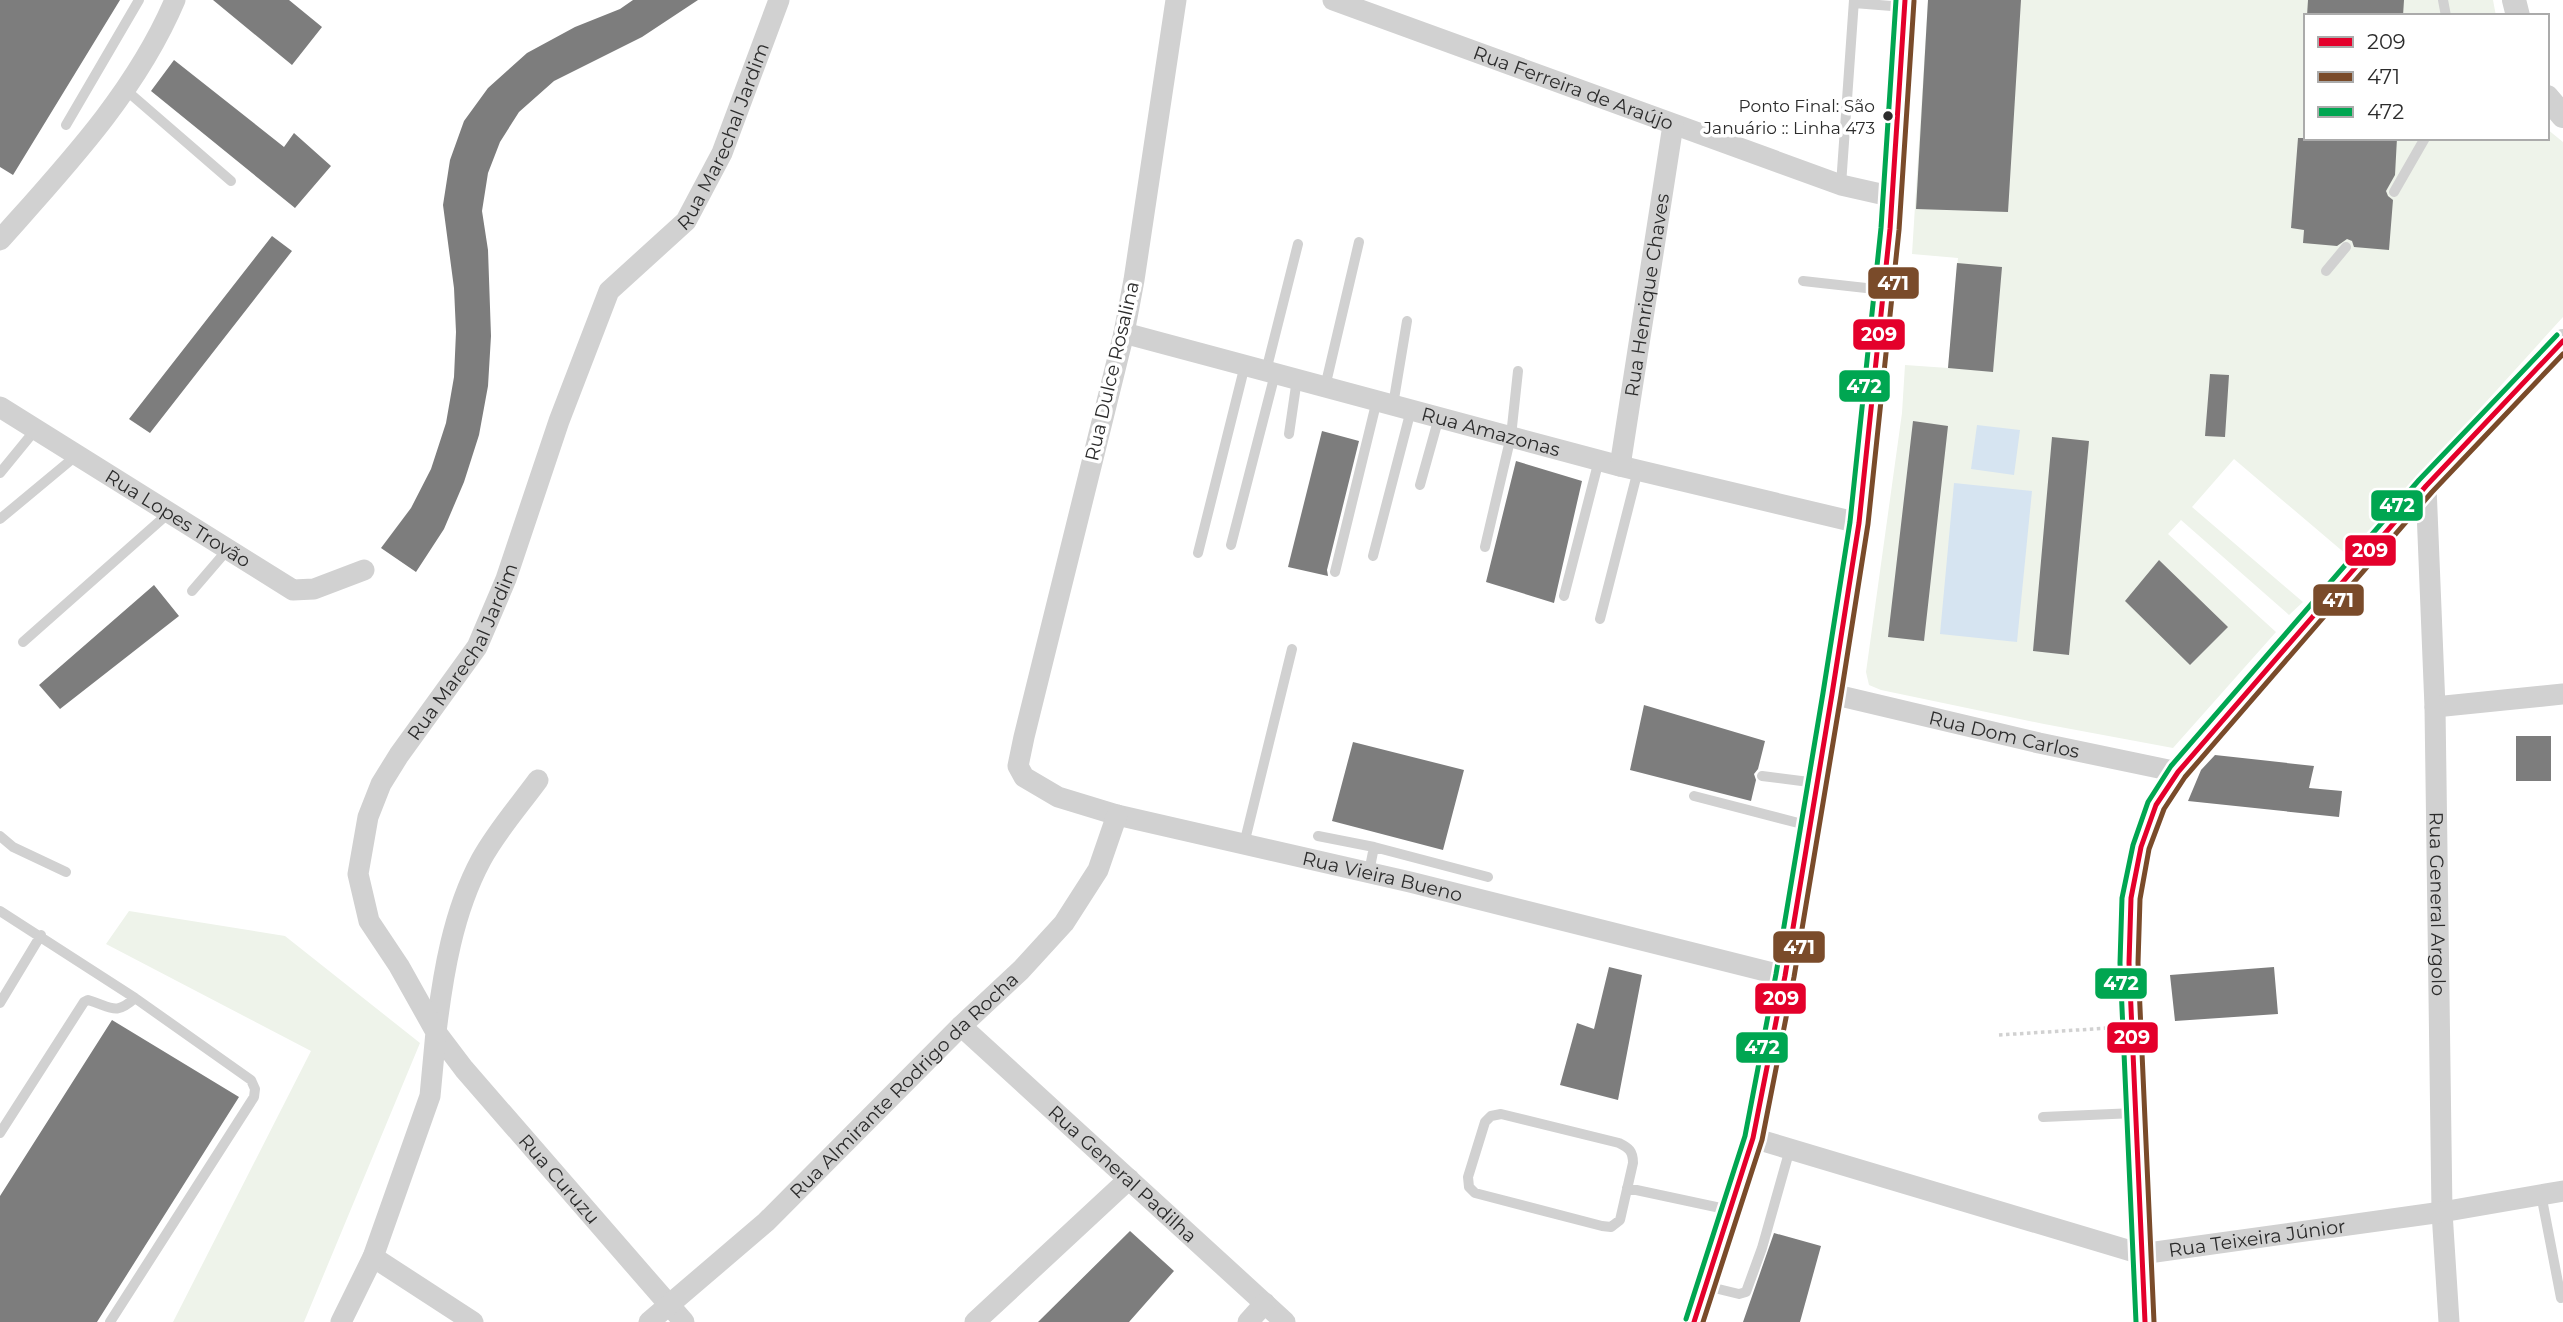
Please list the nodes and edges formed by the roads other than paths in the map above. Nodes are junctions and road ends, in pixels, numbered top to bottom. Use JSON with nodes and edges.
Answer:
{"nodes":[{"id":1,"x":139,"y":0,"type":"edge"},
{"id":2,"x":175,"y":0,"type":"edge"},
{"id":3,"x":779,"y":0,"type":"edge"},
{"id":4,"x":1176,"y":0,"type":"edge"},
{"id":5,"x":1333,"y":0,"type":"edge"},
{"id":6,"x":1854,"y":2,"type":"edge"},
{"id":7,"x":1904,"y":4,"type":"edge"},
{"id":8,"x":127,"y":91,"type":"junction"},
{"id":9,"x":2549,"y":99,"type":"edge"},
{"id":10,"x":2563,"y":116,"type":"edge"},
{"id":11,"x":66,"y":125,"type":"dead end"},
{"id":12,"x":1673,"y":125,"type":"junction"},
{"id":13,"x":2425,"y":140,"type":"edge"},
{"id":14,"x":231,"y":181,"type":"dead end"},
{"id":15,"x":1841,"y":185,"type":"junction"},
{"id":16,"x":2393,"y":192,"type":"dead end"},
{"id":17,"x":1894,"y":197,"type":"junction"},
{"id":18,"x":0,"y":240,"type":"edge"},
{"id":19,"x":1359,"y":242,"type":"dead end"},
{"id":20,"x":1298,"y":244,"type":"dead end"},
{"id":21,"x":2346,"y":247,"type":"dead end"},
{"id":22,"x":2326,"y":271,"type":"dead end"},
{"id":23,"x":1803,"y":281,"type":"dead end"},
{"id":24,"x":1884,"y":290,"type":"junction"},
{"id":25,"x":1407,"y":321,"type":"dead end"},
{"id":26,"x":1124,"y":333,"type":"junction"},
{"id":27,"x":2563,"y":341,"type":"edge"},
{"id":28,"x":1245,"y":365,"type":"junction"},
{"id":29,"x":1518,"y":371,"type":"dead end"},
{"id":30,"x":1271,"y":372,"type":"junction"},
{"id":31,"x":1297,"y":379,"type":"junction"},
{"id":32,"x":1325,"y":387,"type":"junction"},
{"id":33,"x":1394,"y":405,"type":"junction"},
{"id":34,"x":0,"y":407,"type":"edge"},
{"id":35,"x":1440,"y":417,"type":"junction"},
{"id":36,"x":36,"y":429,"type":"junction"},
{"id":37,"x":1289,"y":434,"type":"dead end"},
{"id":38,"x":1511,"y":436,"type":"junction"},
{"id":39,"x":77,"y":454,"type":"junction"},
{"id":40,"x":1599,"y":460,"type":"junction"},
{"id":41,"x":1629,"y":468,"type":"junction"},
{"id":42,"x":0,"y":472,"type":"edge"},
{"id":43,"x":1420,"y":485,"type":"dead end"},
{"id":44,"x":2426,"y":486,"type":"junction"},
{"id":45,"x":170,"y":512,"type":"junction"},
{"id":46,"x":0,"y":519,"type":"edge"},
{"id":47,"x":1858,"y":523,"type":"junction"},
{"id":48,"x":1231,"y":545,"type":"dead end"},
{"id":49,"x":1485,"y":547,"type":"dead end"},
{"id":50,"x":229,"y":548,"type":"junction"},
{"id":51,"x":1198,"y":553,"type":"dead end"},
{"id":52,"x":1373,"y":556,"type":"dead end"},
{"id":53,"x":363,"y":570,"type":"dead end"},
{"id":54,"x":1335,"y":572,"type":"dead end"},
{"id":55,"x":192,"y":591,"type":"dead end"},
{"id":56,"x":1564,"y":596,"type":"dead end"},
{"id":57,"x":1600,"y":619,"type":"dead end"},
{"id":58,"x":23,"y":642,"type":"dead end"},
{"id":59,"x":1292,"y":649,"type":"dead end"},
{"id":60,"x":1832,"y":694,"type":"junction"},
{"id":61,"x":2563,"y":694,"type":"edge"},
{"id":62,"x":2435,"y":707,"type":"junction"},
{"id":63,"x":1024,"y":737,"type":"joint"},
{"id":64,"x":2178,"y":772,"type":"junction"},
{"id":65,"x":1762,"y":776,"type":"dead end"},
{"id":66,"x":538,"y":780,"type":"dead end"},
{"id":67,"x":1817,"y":783,"type":"junction"},
{"id":68,"x":1694,"y":796,"type":"dead end"},
{"id":69,"x":1117,"y":816,"type":"junction"},
{"id":70,"x":1810,"y":826,"type":"junction"},
{"id":71,"x":0,"y":836,"type":"edge"},
{"id":72,"x":1318,"y":836,"type":"dead end"},
{"id":73,"x":1244,"y":844,"type":"junction"},
{"id":74,"x":1374,"y":847,"type":"junction"},
{"id":75,"x":66,"y":872,"type":"dead end"},
{"id":76,"x":1369,"y":872,"type":"junction"},
{"id":77,"x":1488,"y":877,"type":"dead end"},
{"id":78,"x":0,"y":911,"type":"edge"},
{"id":79,"x":41,"y":935,"type":"junction"},
{"id":80,"x":1785,"y":976,"type":"junction"},
{"id":81,"x":135,"y":998,"type":"junction"},
{"id":82,"x":0,"y":1003,"type":"edge"},
{"id":83,"x":961,"y":1026,"type":"junction"},
{"id":84,"x":436,"y":1032,"type":"junction"},
{"id":85,"x":2135,"y":1112,"type":"junction"},
{"id":86,"x":2043,"y":1117,"type":"dead end"},
{"id":87,"x":0,"y":1133,"type":"edge"},
{"id":88,"x":1753,"y":1138,"type":"junction"},
{"id":89,"x":1790,"y":1149,"type":"junction"},
{"id":90,"x":1129,"y":1179,"type":"junction"},
{"id":91,"x":1627,"y":1188,"type":"junction"},
{"id":92,"x":2563,"y":1191,"type":"edge"},
{"id":93,"x":2540,"y":1195,"type":"junction"},
{"id":94,"x":1730,"y":1210,"type":"junction"},
{"id":95,"x":2442,"y":1212,"type":"junction"},
{"id":96,"x":2141,"y":1254,"type":"junction"},
{"id":97,"x":373,"y":1257,"type":"junction"},
{"id":98,"x":1706,"y":1286,"type":"junction"},
{"id":99,"x":2561,"y":1298,"type":"edge"},
{"id":100,"x":1265,"y":1303,"type":"junction"},
{"id":101,"x":669,"y":1305,"type":"junction"},
{"id":102,"x":110,"y":1322,"type":"edge"},
{"id":103,"x":341,"y":1322,"type":"edge"},
{"id":104,"x":473,"y":1322,"type":"edge"},
{"id":105,"x":649,"y":1322,"type":"edge"},
{"id":106,"x":684,"y":1322,"type":"edge"},
{"id":107,"x":975,"y":1322,"type":"edge"},
{"id":108,"x":1248,"y":1322,"type":"edge"},
{"id":109,"x":1285,"y":1322,"type":"edge"},
{"id":110,"x":1694,"y":1322,"type":"edge"},
{"id":111,"x":2145,"y":1322,"type":"edge"},
{"id":112,"x":2449,"y":1322,"type":"edge"}],
"edges":[{"from":1,"to":11,"type":"lane"},
{"from":2,"to":8,"type":"street"},
{"from":3,"to":84,"type":"street","name":"Rua Marechal Jardim"},
{"from":4,"to":26,"type":"street","name":"Rua Dulce Rosalina"},
{"from":5,"to":12,"type":"street","name":"Rua Ferreira de Araújo"},
{"from":6,"to":7,"type":"lane"},
{"from":6,"to":15,"type":"lane"},
{"from":7,"to":17,"type":"street"},
{"from":8,"to":14,"type":"lane"},
{"from":8,"to":18,"type":"street"},
{"from":9,"to":10,"type":"street"},
{"from":12,"to":15,"type":"street","name":"Rua Ferreira de Araújo"},
{"from":12,"to":41,"type":"street","name":"Rua Henrique Chaves"},
{"from":13,"to":16,"type":"lane"},
{"from":15,"to":17,"type":"street","name":"Rua Ferreira de Araújo"},
{"from":17,"to":24,"type":"street"},
{"from":19,"to":32,"type":"lane"},
{"from":20,"to":30,"type":"lane"},
{"from":21,"to":22,"type":"lane"},
{"from":23,"to":24,"type":"lane"},
{"from":24,"to":47,"type":"street"},
{"from":25,"to":33,"type":"lane"},
{"from":26,"to":28,"type":"street","name":"Rua Amazonas"},
{"from":26,"to":63,"type":"street","name":"Rua Dulce Rosalina"},
{"from":27,"to":44,"type":"street"},
{"from":28,"to":30,"type":"street","name":"Rua Amazonas"},
{"from":28,"to":51,"type":"lane"},
{"from":29,"to":38,"type":"lane"},
{"from":30,"to":31,"type":"street","name":"Rua Amazonas"},
{"from":30,"to":48,"type":"lane"},
{"from":31,"to":32,"type":"street","name":"Rua Amazonas"},
{"from":31,"to":37,"type":"lane"},
{"from":32,"to":33,"type":"street","name":"Rua Amazonas"},
{"from":33,"to":35,"type":"street","name":"Rua Amazonas"},
{"from":33,"to":52,"type":"lane"},
{"from":33,"to":54,"type":"lane"},
{"from":34,"to":36,"type":"street","name":"Rua Lopes Trovão"},
{"from":35,"to":38,"type":"street","name":"Rua Amazonas"},
{"from":35,"to":43,"type":"lane"},
{"from":36,"to":39,"type":"street","name":"Rua Lopes Trovão"},
{"from":36,"to":42,"type":"lane"},
{"from":38,"to":40,"type":"street","name":"Rua Amazonas"},
{"from":38,"to":49,"type":"lane"},
{"from":39,"to":45,"type":"street","name":"Rua Lopes Trovão"},
{"from":39,"to":46,"type":"lane"},
{"from":40,"to":41,"type":"street","name":"Rua Amazonas"},
{"from":40,"to":56,"type":"lane"},
{"from":41,"to":47,"type":"street","name":"Rua Amazonas"},
{"from":41,"to":57,"type":"lane"},
{"from":44,"to":62,"type":"street","name":"Rua General Argolo"},
{"from":44,"to":64,"type":"street"},
{"from":45,"to":50,"type":"street","name":"Rua Lopes Trovão"},
{"from":45,"to":58,"type":"lane"},
{"from":47,"to":60,"type":"street"},
{"from":50,"to":53,"type":"street","name":"Rua Lopes Trovão"},
{"from":50,"to":55,"type":"lane"},
{"from":59,"to":73,"type":"lane"},
{"from":60,"to":64,"type":"street","name":"Rua Dom Carlos"},
{"from":60,"to":67,"type":"street"},
{"from":61,"to":62,"type":"street"},
{"from":62,"to":95,"type":"street","name":"Rua General Argolo"},
{"from":63,"to":69,"type":"street","name":"Rua Vieira Bueno"},
{"from":64,"to":85,"type":"street"},
{"from":65,"to":67,"type":"lane"},
{"from":66,"to":84,"type":"street"},
{"from":67,"to":70,"type":"street"},
{"from":68,"to":70,"type":"lane"},
{"from":69,"to":73,"type":"street","name":"Rua Vieira Bueno"},
{"from":69,"to":83,"type":"street","name":"Rua Almirante Rodrigo da Rocha"},
{"from":70,"to":80,"type":"street"},
{"from":71,"to":75,"type":"lane"},
{"from":72,"to":74,"type":"lane"},
{"from":73,"to":76,"type":"street","name":"Rua Vieira Bueno"},
{"from":74,"to":76,"type":"lane"},
{"from":74,"to":77,"type":"lane"},
{"from":76,"to":80,"type":"street","name":"Rua Vieira Bueno"},
{"from":78,"to":79,"type":"lane"},
{"from":79,"to":81,"type":"lane"},
{"from":79,"to":82,"type":"lane"},
{"from":80,"to":88,"type":"street"},
{"from":81,"to":87,"type":"lane"},
{"from":81,"to":102,"type":"lane"},
{"from":83,"to":90,"type":"street","name":"Rua General Padilha"},
{"from":83,"to":101,"type":"street","name":"Rua Almirante Rodrigo da Rocha"},
{"from":84,"to":97,"type":"street"},
{"from":84,"to":101,"type":"street","name":"Rua Curuzu"},
{"from":85,"to":86,"type":"lane"},
{"from":85,"to":96,"type":"street"},
{"from":88,"to":89,"type":"street","name":"Rua Teixeira Júnior"},
{"from":88,"to":94,"type":"street"},
{"from":89,"to":96,"type":"street","name":"Rua Teixeira Júnior"},
{"from":89,"to":98,"type":"lane"},
{"from":90,"to":100,"type":"street","name":"Rua General Padilha"},
{"from":90,"to":107,"type":"street"},
{"from":91,"to":91,"type":"lane"},
{"from":91,"to":94,"type":"lane"},
{"from":92,"to":93,"type":"street","name":"Rua Teixeira Júnior"},
{"from":93,"to":95,"type":"street","name":"Rua Teixeira Júnior"},
{"from":93,"to":99,"type":"lane"},
{"from":94,"to":98,"type":"street"},
{"from":95,"to":96,"type":"street","name":"Rua Teixeira Júnior"},
{"from":95,"to":112,"type":"street","name":"Rua General Argolo"},
{"from":96,"to":111,"type":"street"},
{"from":97,"to":103,"type":"street"},
{"from":97,"to":104,"type":"street"},
{"from":98,"to":110,"type":"street"},
{"from":100,"to":108,"type":"street"},
{"from":100,"to":109,"type":"street","name":"Rua General Padilha"},
{"from":101,"to":105,"type":"street","name":"Rua Almirante Rodrigo da Rocha"},
{"from":101,"to":106,"type":"street","name":"Rua Curuzu"}]}
